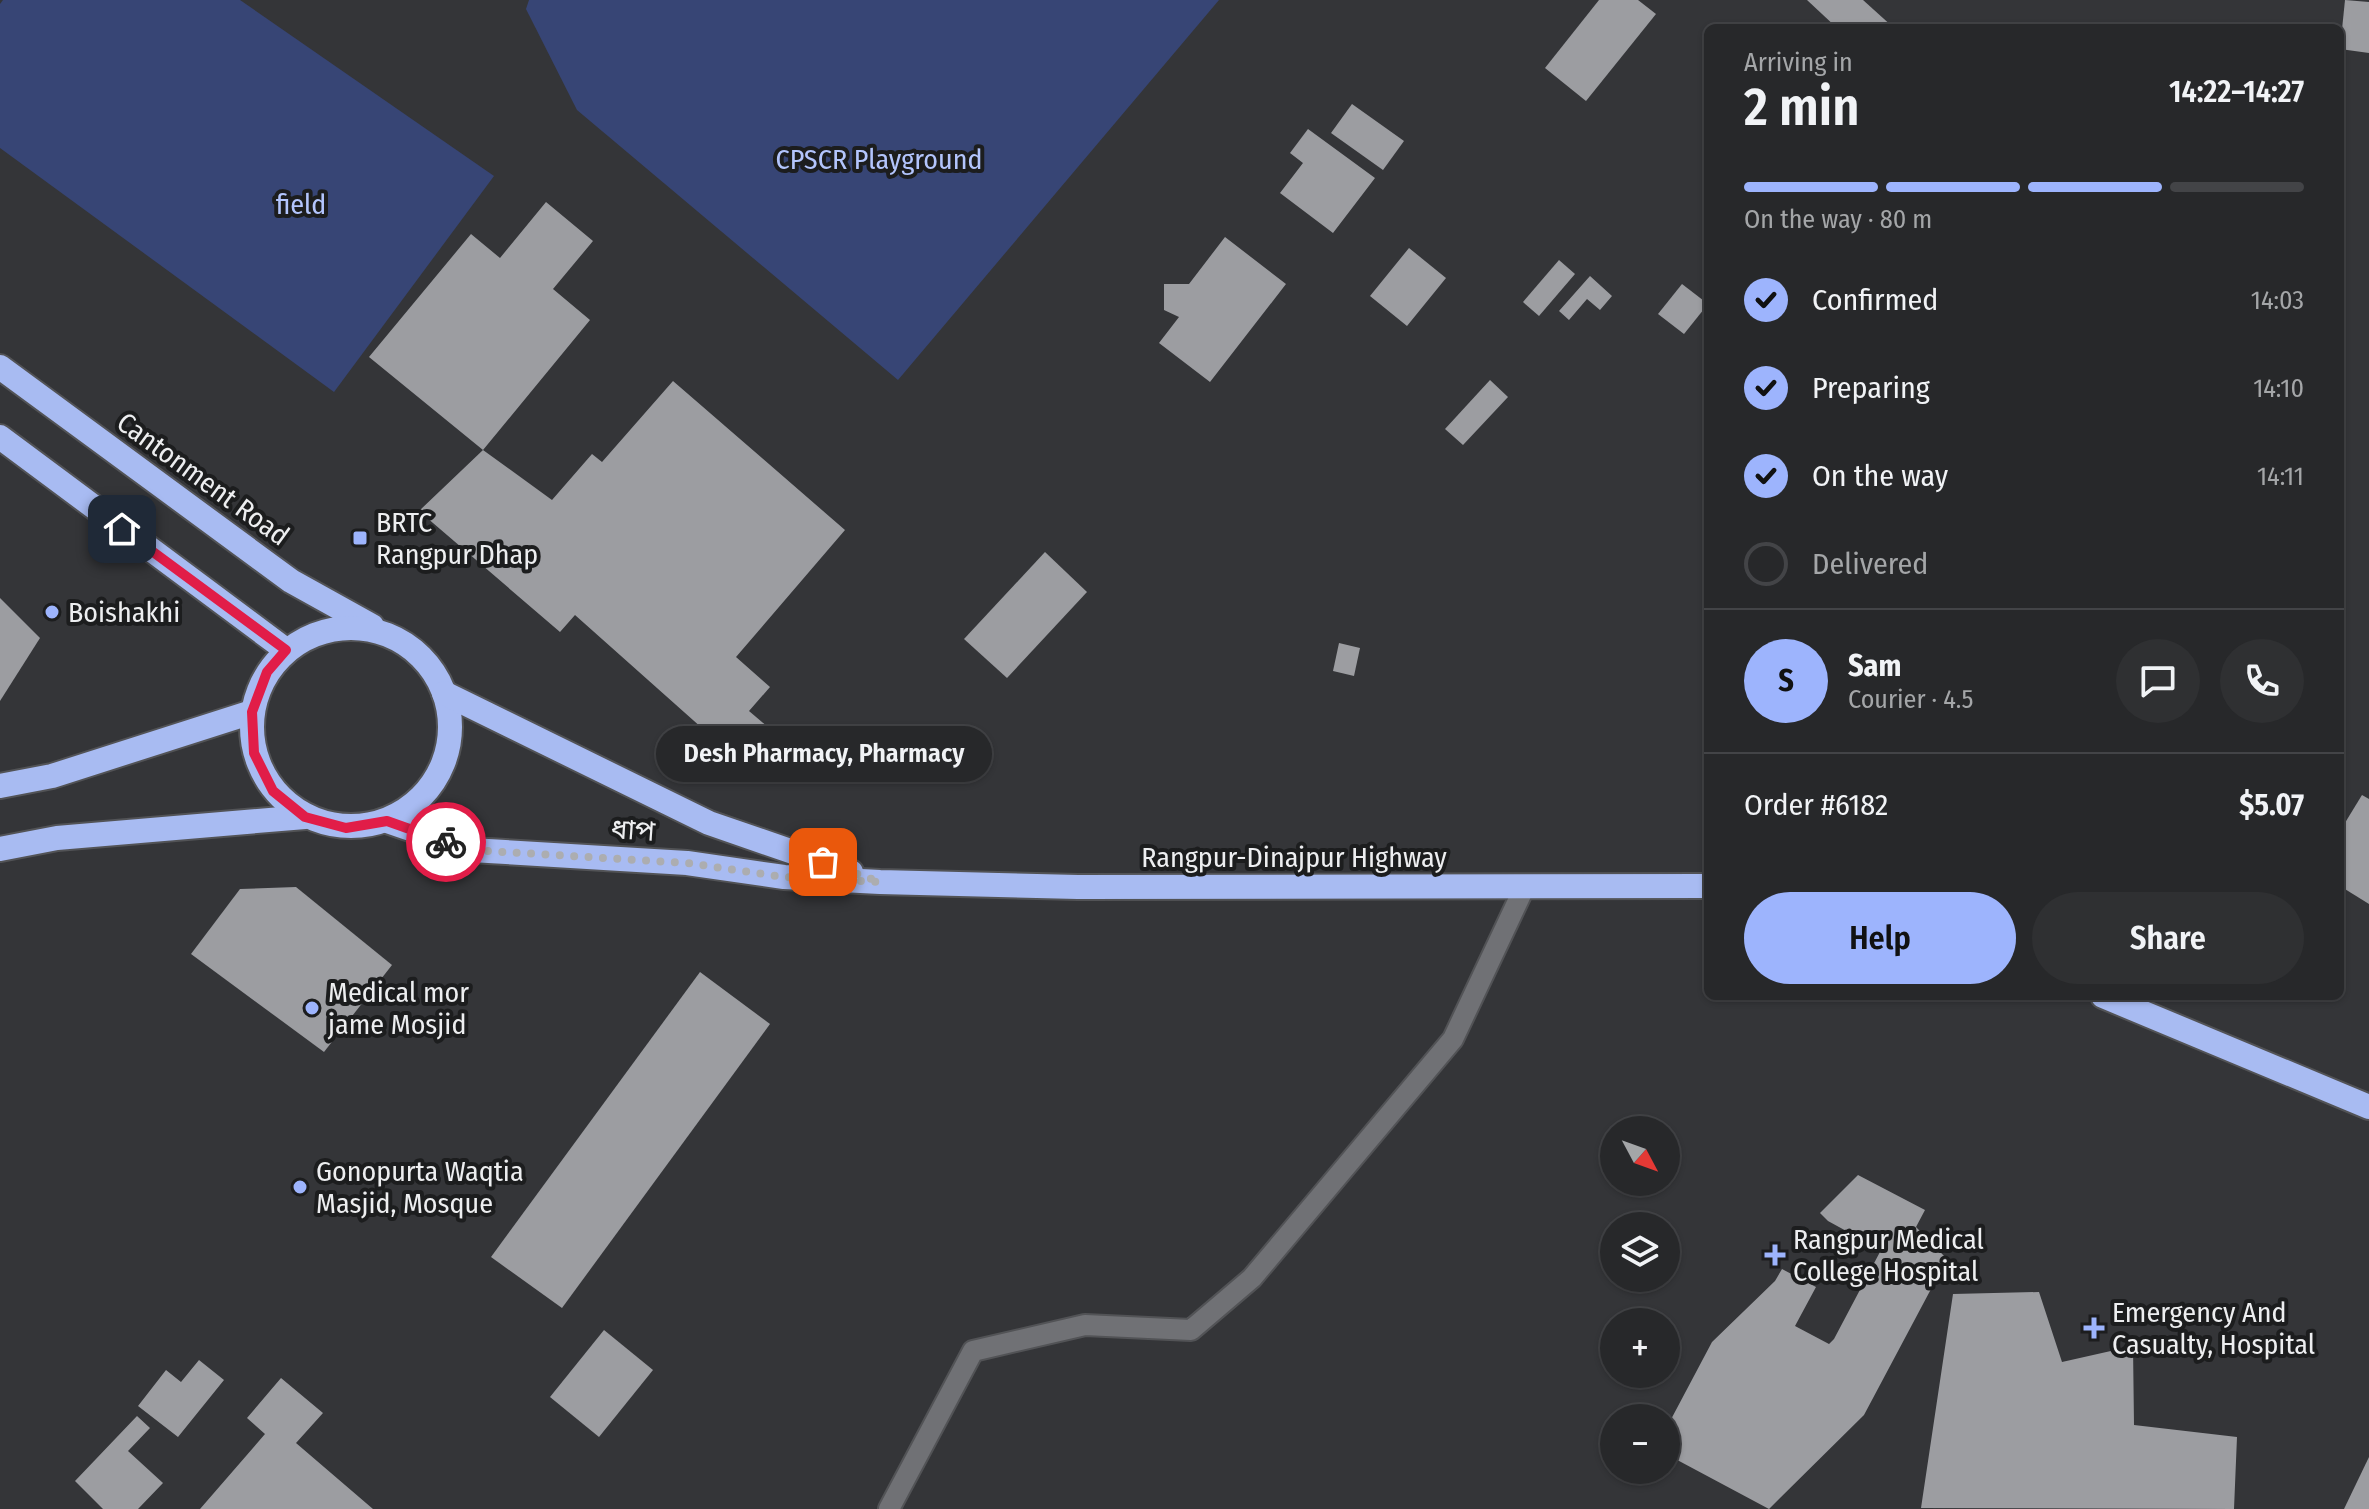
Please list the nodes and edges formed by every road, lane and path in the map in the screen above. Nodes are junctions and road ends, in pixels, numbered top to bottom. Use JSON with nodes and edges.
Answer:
{"nodes":[{"id":1,"x":0,"y":367,"type":"edge"},
{"id":2,"x":0,"y":437,"type":"edge"},
{"id":3,"x":377,"y":629,"type":"junction"},
{"id":4,"x":286,"y":650,"type":"junction"},
{"id":5,"x":444,"y":693,"type":"junction"},
{"id":6,"x":252,"y":712,"type":"junction"},
{"id":7,"x":0,"y":786,"type":"edge"},
{"id":8,"x":305,"y":817,"type":"junction"},
{"id":9,"x":387,"y":821,"type":"junction"},
{"id":10,"x":0,"y":849,"type":"edge"},
{"id":11,"x":880,"y":882,"type":"junction"},
{"id":12,"x":1525,"y":886,"type":"junction"},
{"id":13,"x":1704,"y":886,"type":"edge"},
{"id":14,"x":2113,"y":1000,"type":"edge"},
{"id":15,"x":2369,"y":1107,"type":"edge"},
{"id":16,"x":889,"y":1509,"type":"edge"}],
"edges":[{"from":1,"to":3,"type":"highway","name":"Cantonment Road"},
{"from":2,"to":4,"type":"highway"},
{"from":3,"to":4,"type":"highway"},
{"from":3,"to":5,"type":"highway"},
{"from":4,"to":6,"type":"highway"},
{"from":5,"to":9,"type":"highway"},
{"from":5,"to":11,"type":"highway"},
{"from":6,"to":7,"type":"highway"},
{"from":6,"to":8,"type":"highway"},
{"from":8,"to":9,"type":"highway"},
{"from":8,"to":10,"type":"highway"},
{"from":9,"to":11,"type":"highway","name":"ধাপ"},
{"from":11,"to":12,"type":"highway","name":"Rangpur-Dinajpur Highway"},
{"from":12,"to":13,"type":"highway","name":"Rangpur-Dinajpur Highway"},
{"from":12,"to":16,"type":"street"},
{"from":14,"to":15,"type":"highway"}]}
